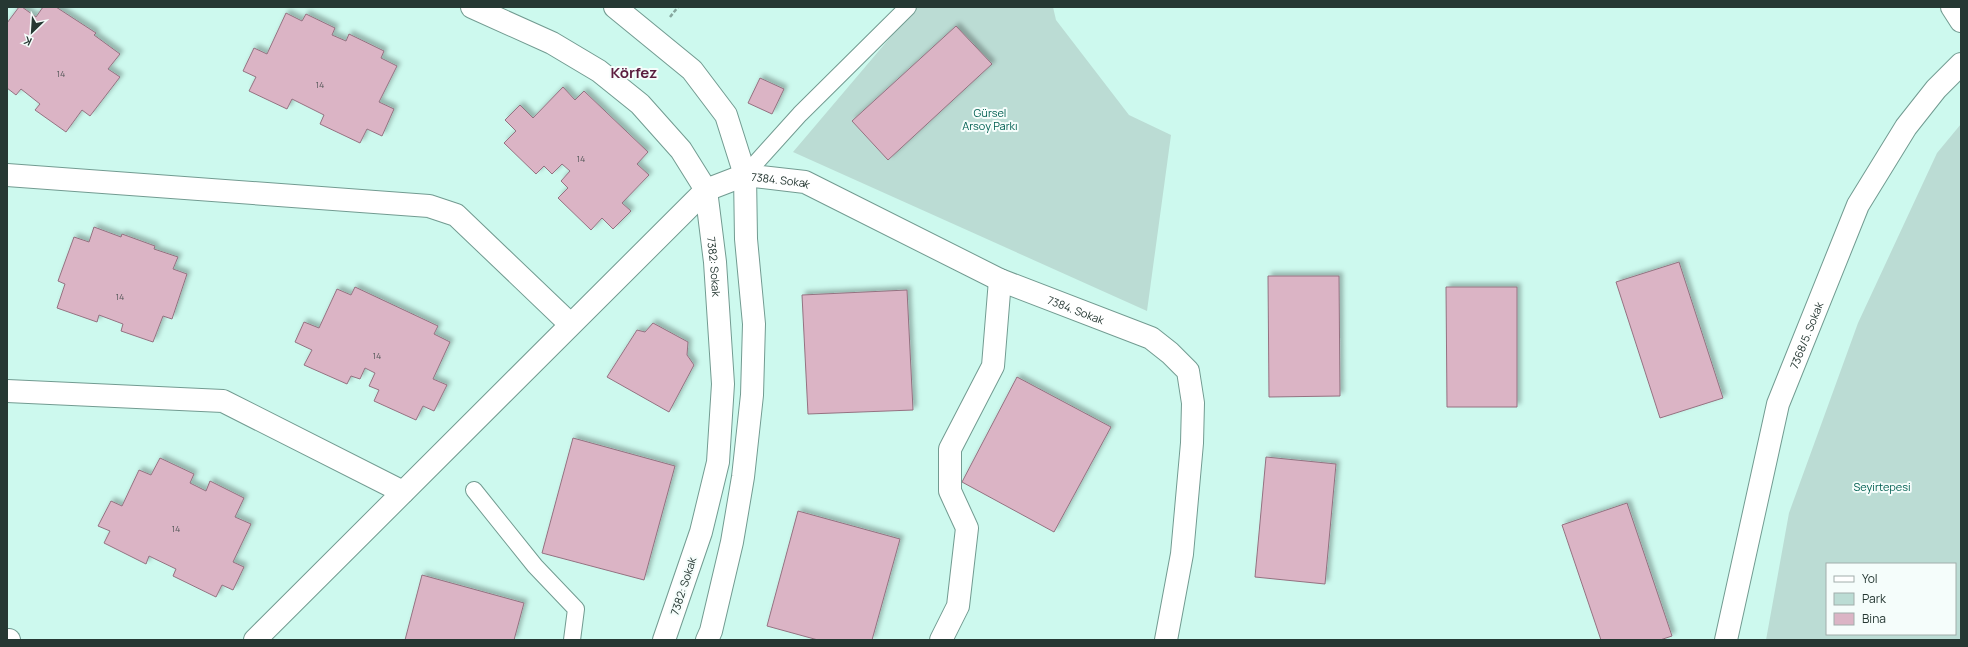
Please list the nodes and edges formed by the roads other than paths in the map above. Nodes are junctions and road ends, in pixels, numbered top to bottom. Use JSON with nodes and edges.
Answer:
{"nodes":[{"id":1,"x":472,"y":7,"type":"edge"},
{"id":2,"x":615,"y":7,"type":"edge"},
{"id":3,"x":908,"y":7,"type":"edge"},
{"id":4,"x":1952,"y":7,"type":"edge"},
{"id":5,"x":1961,"y":21,"type":"edge"},
{"id":6,"x":1961,"y":64,"type":"edge"},
{"id":7,"x":7,"y":175,"type":"edge"},
{"id":8,"x":745,"y":175,"type":"junction"},
{"id":9,"x":706,"y":190,"type":"junction"},
{"id":10,"x":1000,"y":280,"type":"junction"},
{"id":11,"x":570,"y":324,"type":"junction"},
{"id":12,"x":7,"y":392,"type":"edge"},
{"id":13,"x":474,"y":490,"type":"dead end"},
{"id":14,"x":403,"y":492,"type":"junction"},
{"id":15,"x":255,"y":640,"type":"edge"},
{"id":16,"x":572,"y":640,"type":"edge"},
{"id":17,"x":664,"y":640,"type":"edge"},
{"id":18,"x":707,"y":640,"type":"edge"},
{"id":19,"x":941,"y":640,"type":"edge"},
{"id":20,"x":1166,"y":640,"type":"edge"},
{"id":21,"x":1726,"y":640,"type":"edge"}],
"edges":[{"from":1,"to":9,"type":"street","name":"7382: Sokak"},
{"from":2,"to":8,"type":"street"},
{"from":3,"to":8,"type":"lane"},
{"from":4,"to":5,"type":"street"},
{"from":6,"to":21,"type":"street","name":"7368/5. Sokak"},
{"from":7,"to":11,"type":"street"},
{"from":8,"to":9,"type":"street","name":"7384. Sokak"},
{"from":8,"to":10,"type":"street","name":"7384. Sokak"},
{"from":8,"to":18,"type":"street"},
{"from":9,"to":11,"type":"street"},
{"from":9,"to":17,"type":"street","name":"7382: Sokak"},
{"from":10,"to":19,"type":"street"},
{"from":10,"to":20,"type":"street","name":"7384. Sokak"},
{"from":11,"to":14,"type":"street"},
{"from":12,"to":14,"type":"street"},
{"from":13,"to":16,"type":"lane"},
{"from":14,"to":15,"type":"street"}]}
